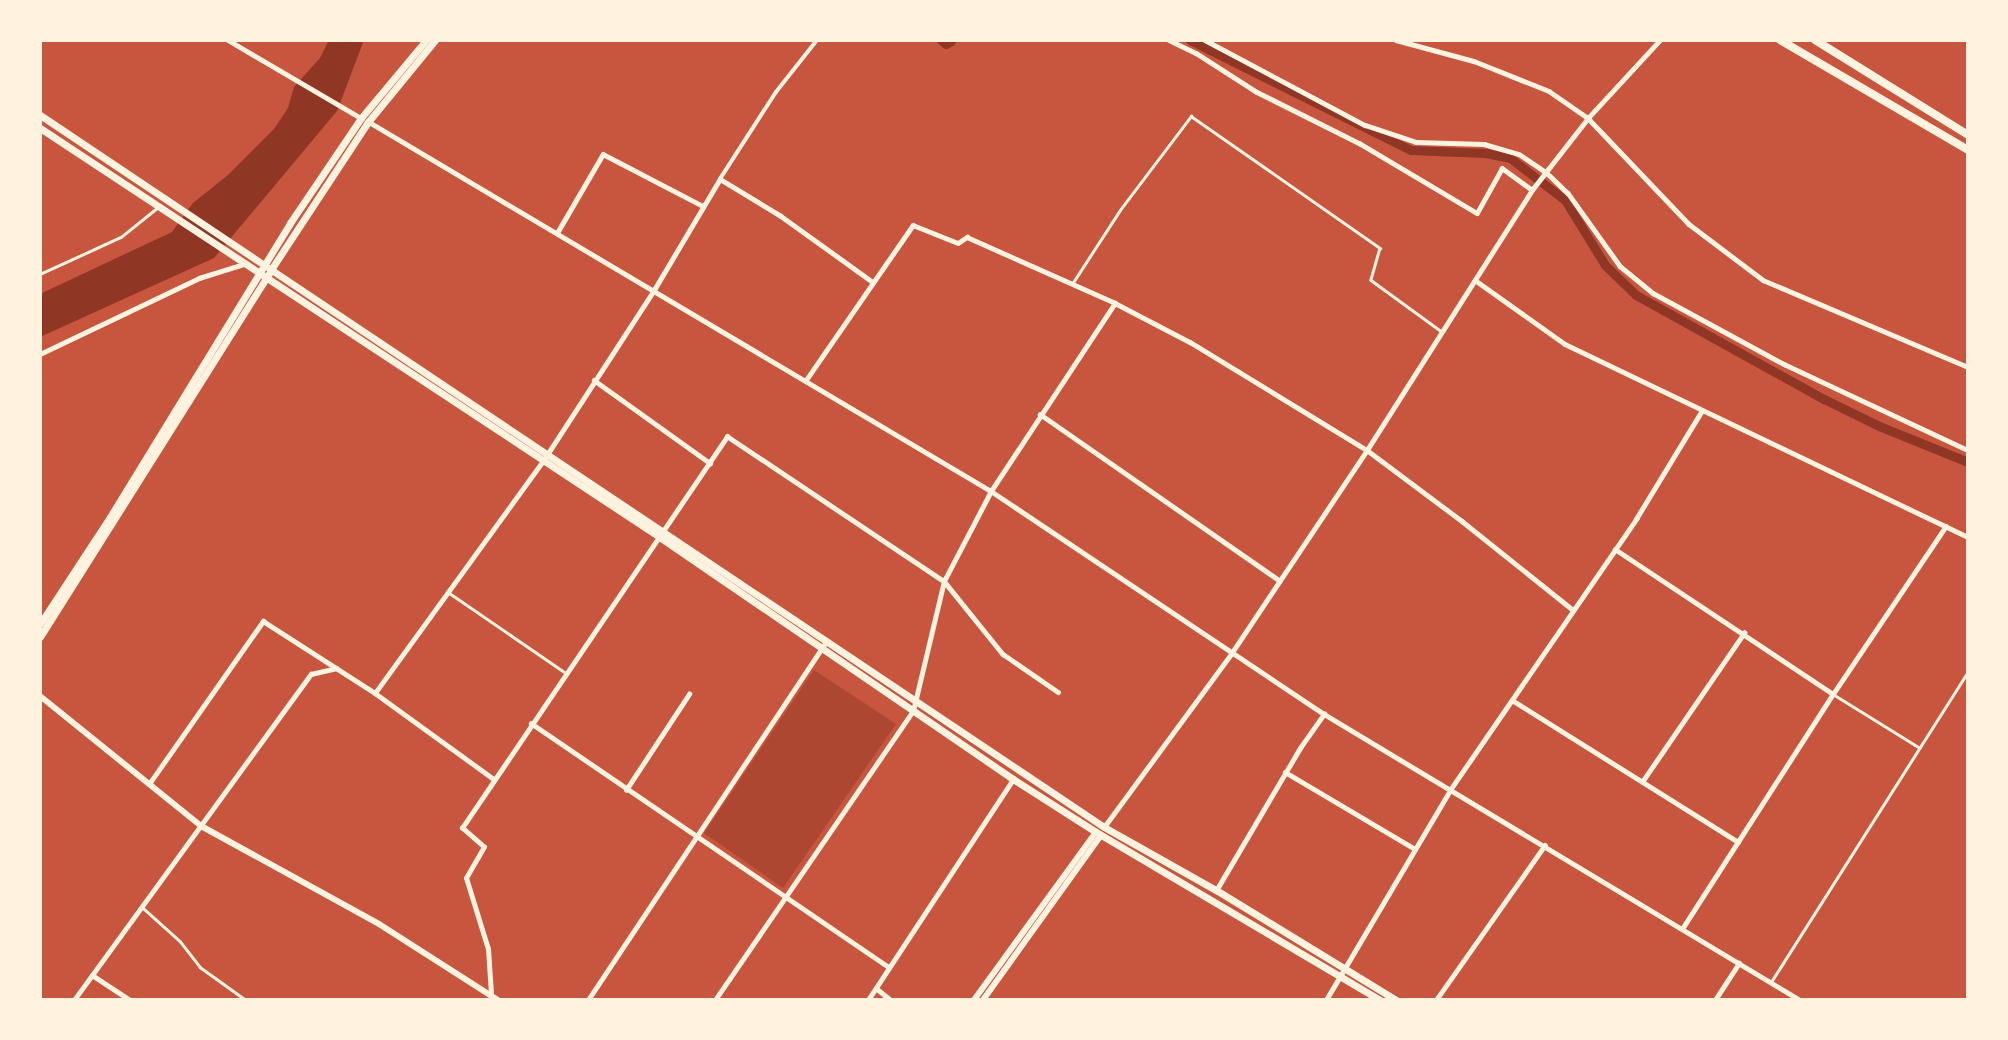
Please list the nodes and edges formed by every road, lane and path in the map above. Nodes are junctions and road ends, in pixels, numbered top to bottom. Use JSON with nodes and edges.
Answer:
{"nodes":[{"id":1,"x":229,"y":40,"type":"edge"},
{"id":2,"x":426,"y":40,"type":"edge"},
{"id":3,"x":435,"y":40,"type":"edge"},
{"id":4,"x":817,"y":40,"type":"edge"},
{"id":5,"x":1169,"y":40,"type":"edge"},
{"id":6,"x":1205,"y":40,"type":"edge"},
{"id":7,"x":1396,"y":40,"type":"edge"},
{"id":8,"x":1660,"y":40,"type":"edge"},
{"id":9,"x":1780,"y":40,"type":"edge"},
{"id":10,"x":1815,"y":40,"type":"edge"},
{"id":11,"x":40,"y":115,"type":"edge"},
{"id":12,"x":1588,"y":118,"type":"junction"},
{"id":13,"x":364,"y":120,"type":"junction"},
{"id":14,"x":40,"y":128,"type":"edge"},
{"id":15,"x":1968,"y":135,"type":"edge"},
{"id":16,"x":1968,"y":150,"type":"edge"},
{"id":17,"x":1546,"y":172,"type":"junction"},
{"id":18,"x":720,"y":179,"type":"junction"},
{"id":19,"x":1532,"y":190,"type":"junction"},
{"id":20,"x":703,"y":206,"type":"junction"},
{"id":21,"x":157,"y":208,"type":"junction"},
{"id":22,"x":557,"y":233,"type":"junction"},
{"id":23,"x":244,"y":264,"type":"junction"},
{"id":24,"x":268,"y":266,"type":"junction"},
{"id":25,"x":258,"y":273,"type":"junction"},
{"id":26,"x":40,"y":274,"type":"edge"},
{"id":27,"x":266,"y":278,"type":"junction"},
{"id":28,"x":1475,"y":280,"type":"junction"},
{"id":29,"x":873,"y":282,"type":"junction"},
{"id":30,"x":1072,"y":284,"type":"junction"},
{"id":31,"x":654,"y":290,"type":"junction"},
{"id":32,"x":1115,"y":303,"type":"junction"},
{"id":33,"x":1442,"y":331,"type":"junction"},
{"id":34,"x":40,"y":354,"type":"edge"},
{"id":35,"x":1968,"y":367,"type":"edge"},
{"id":36,"x":594,"y":380,"type":"junction"},
{"id":37,"x":806,"y":380,"type":"junction"},
{"id":38,"x":1701,"y":412,"type":"junction"},
{"id":39,"x":1040,"y":414,"type":"junction"},
{"id":40,"x":1367,"y":450,"type":"junction"},
{"id":41,"x":1968,"y":450,"type":"edge"},
{"id":42,"x":548,"y":452,"type":"junction"},
{"id":43,"x":543,"y":461,"type":"junction"},
{"id":44,"x":710,"y":463,"type":"junction"},
{"id":45,"x":991,"y":491,"type":"junction"},
{"id":46,"x":1946,"y":526,"type":"junction"},
{"id":47,"x":663,"y":535,"type":"junction"},
{"id":48,"x":1968,"y":537,"type":"edge"},
{"id":49,"x":1615,"y":550,"type":"junction"},
{"id":50,"x":1280,"y":580,"type":"junction"},
{"id":51,"x":943,"y":581,"type":"junction"},
{"id":52,"x":448,"y":592,"type":"junction"},
{"id":53,"x":1573,"y":610,"type":"junction"},
{"id":54,"x":40,"y":624,"type":"edge"},
{"id":55,"x":1744,"y":633,"type":"junction"},
{"id":56,"x":40,"y":638,"type":"edge"},
{"id":57,"x":824,"y":645,"type":"junction"},
{"id":58,"x":1231,"y":654,"type":"junction"},
{"id":59,"x":336,"y":668,"type":"junction"},
{"id":60,"x":1968,"y":671,"type":"edge"},
{"id":61,"x":566,"y":673,"type":"junction"},
{"id":62,"x":1058,"y":692,"type":"dead end"},
{"id":63,"x":375,"y":693,"type":"junction"},
{"id":64,"x":689,"y":694,"type":"dead end"},
{"id":65,"x":1833,"y":694,"type":"junction"},
{"id":66,"x":40,"y":696,"type":"edge"},
{"id":67,"x":1511,"y":700,"type":"junction"},
{"id":68,"x":914,"y":707,"type":"junction"},
{"id":69,"x":1324,"y":714,"type":"junction"},
{"id":70,"x":531,"y":723,"type":"junction"},
{"id":71,"x":1920,"y":748,"type":"junction"},
{"id":72,"x":1285,"y":772,"type":"junction"},
{"id":73,"x":494,"y":779,"type":"junction"},
{"id":74,"x":1013,"y":779,"type":"junction"},
{"id":75,"x":1642,"y":782,"type":"junction"},
{"id":76,"x":149,"y":785,"type":"junction"},
{"id":77,"x":626,"y":790,"type":"junction"},
{"id":78,"x":1450,"y":790,"type":"junction"},
{"id":79,"x":201,"y":825,"type":"junction"},
{"id":80,"x":1100,"y":831,"type":"junction"},
{"id":81,"x":697,"y":836,"type":"junction"},
{"id":82,"x":1738,"y":842,"type":"junction"},
{"id":83,"x":1545,"y":845,"type":"junction"},
{"id":84,"x":1415,"y":849,"type":"junction"},
{"id":85,"x":1216,"y":890,"type":"junction"},
{"id":86,"x":786,"y":897,"type":"junction"},
{"id":87,"x":142,"y":907,"type":"junction"},
{"id":88,"x":1682,"y":929,"type":"junction"},
{"id":89,"x":1739,"y":963,"type":"junction"},
{"id":90,"x":889,"y":967,"type":"junction"},
{"id":91,"x":1343,"y":972,"type":"junction"},
{"id":92,"x":92,"y":975,"type":"junction"},
{"id":93,"x":1771,"y":982,"type":"junction"},
{"id":94,"x":876,"y":988,"type":"junction"},
{"id":95,"x":491,"y":995,"type":"junction"},
{"id":96,"x":74,"y":1000,"type":"edge"},
{"id":97,"x":130,"y":1000,"type":"edge"},
{"id":98,"x":246,"y":1000,"type":"edge"},
{"id":99,"x":498,"y":1000,"type":"edge"},
{"id":100,"x":588,"y":1000,"type":"edge"},
{"id":101,"x":715,"y":1000,"type":"edge"},
{"id":102,"x":868,"y":1000,"type":"edge"},
{"id":103,"x":891,"y":1000,"type":"edge"},
{"id":104,"x":974,"y":1000,"type":"edge"},
{"id":105,"x":983,"y":1000,"type":"edge"},
{"id":106,"x":1326,"y":1000,"type":"edge"},
{"id":107,"x":1380,"y":1000,"type":"edge"},
{"id":108,"x":1396,"y":1000,"type":"edge"},
{"id":109,"x":1436,"y":1000,"type":"edge"},
{"id":110,"x":1715,"y":1000,"type":"edge"},
{"id":111,"x":1800,"y":1000,"type":"edge"}],
"edges":[{"from":1,"to":13,"type":"street"},
{"from":2,"to":13,"type":"main road"},
{"from":3,"to":13,"type":"main road"},
{"from":4,"to":18,"type":"street"},
{"from":5,"to":19,"type":"street"},
{"from":6,"to":17,"type":"street"},
{"from":7,"to":12,"type":"street"},
{"from":8,"to":12,"type":"street"},
{"from":9,"to":16,"type":"highway"},
{"from":10,"to":15,"type":"highway"},
{"from":11,"to":24,"type":"main road"},
{"from":12,"to":17,"type":"street"},
{"from":12,"to":35,"type":"street"},
{"from":13,"to":22,"type":"street"},
{"from":13,"to":24,"type":"main road"},
{"from":14,"to":21,"type":"main road"},
{"from":17,"to":19,"type":"street"},
{"from":17,"to":41,"type":"street"},
{"from":18,"to":20,"type":"street"},
{"from":18,"to":29,"type":"street"},
{"from":19,"to":28,"type":"street"},
{"from":20,"to":22,"type":"street"},
{"from":20,"to":31,"type":"street"},
{"from":21,"to":23,"type":"main road"},
{"from":21,"to":26,"type":"lane"},
{"from":22,"to":31,"type":"street"},
{"from":23,"to":25,"type":"main road"},
{"from":23,"to":34,"type":"street"},
{"from":24,"to":25,"type":"main road"},
{"from":24,"to":27,"type":"main road"},
{"from":24,"to":42,"type":"main road"},
{"from":25,"to":27,"type":"main road"},
{"from":25,"to":54,"type":"main road"},
{"from":27,"to":43,"type":"main road"},
{"from":27,"to":56,"type":"main road"},
{"from":28,"to":33,"type":"street"},
{"from":28,"to":38,"type":"street"},
{"from":29,"to":30,"type":"street"},
{"from":29,"to":37,"type":"street"},
{"from":30,"to":32,"type":"street"},
{"from":30,"to":33,"type":"lane"},
{"from":31,"to":36,"type":"street"},
{"from":31,"to":37,"type":"street"},
{"from":32,"to":39,"type":"street"},
{"from":32,"to":40,"type":"street"},
{"from":33,"to":40,"type":"street"},
{"from":36,"to":42,"type":"street"},
{"from":36,"to":44,"type":"street"},
{"from":37,"to":45,"type":"street"},
{"from":38,"to":46,"type":"street"},
{"from":38,"to":49,"type":"street"},
{"from":39,"to":45,"type":"street"},
{"from":39,"to":50,"type":"street"},
{"from":40,"to":50,"type":"street"},
{"from":40,"to":53,"type":"street"},
{"from":42,"to":43,"type":"street"},
{"from":42,"to":47,"type":"main road"},
{"from":43,"to":47,"type":"main road"},
{"from":43,"to":52,"type":"street"},
{"from":44,"to":47,"type":"street"},
{"from":44,"to":51,"type":"street"},
{"from":45,"to":51,"type":"street"},
{"from":45,"to":58,"type":"street"},
{"from":46,"to":48,"type":"street"},
{"from":46,"to":65,"type":"street"},
{"from":47,"to":57,"type":"main road"},
{"from":47,"to":61,"type":"street"},
{"from":49,"to":53,"type":"street"},
{"from":49,"to":55,"type":"street"},
{"from":50,"to":58,"type":"street"},
{"from":51,"to":62,"type":"street"},
{"from":51,"to":68,"type":"street"},
{"from":52,"to":61,"type":"lane"},
{"from":52,"to":63,"type":"street"},
{"from":53,"to":67,"type":"street"},
{"from":55,"to":65,"type":"street"},
{"from":55,"to":75,"type":"street"},
{"from":57,"to":68,"type":"main road"},
{"from":57,"to":81,"type":"street"},
{"from":58,"to":69,"type":"street"},
{"from":58,"to":80,"type":"street"},
{"from":59,"to":63,"type":"street"},
{"from":59,"to":76,"type":"street"},
{"from":59,"to":79,"type":"street"},
{"from":60,"to":71,"type":"lane"},
{"from":61,"to":70,"type":"street"},
{"from":63,"to":73,"type":"street"},
{"from":64,"to":77,"type":"street"},
{"from":65,"to":71,"type":"lane"},
{"from":65,"to":82,"type":"street"},
{"from":66,"to":76,"type":"street"},
{"from":67,"to":75,"type":"street"},
{"from":67,"to":78,"type":"street"},
{"from":68,"to":74,"type":"main road"},
{"from":68,"to":80,"type":"main road"},
{"from":68,"to":86,"type":"street"},
{"from":69,"to":72,"type":"street"},
{"from":69,"to":78,"type":"street"},
{"from":70,"to":73,"type":"street"},
{"from":70,"to":77,"type":"street"},
{"from":71,"to":93,"type":"lane"},
{"from":72,"to":84,"type":"street"},
{"from":72,"to":85,"type":"street"},
{"from":73,"to":95,"type":"street"},
{"from":74,"to":80,"type":"main road"},
{"from":74,"to":90,"type":"street"},
{"from":75,"to":82,"type":"street"},
{"from":76,"to":79,"type":"street"},
{"from":77,"to":81,"type":"street"},
{"from":78,"to":83,"type":"street"},
{"from":78,"to":84,"type":"street"},
{"from":79,"to":87,"type":"street"},
{"from":79,"to":95,"type":"street"},
{"from":80,"to":85,"type":"main road"},
{"from":80,"to":91,"type":"main road"},
{"from":80,"to":104,"type":"street"},
{"from":80,"to":105,"type":"street"},
{"from":81,"to":86,"type":"street"},
{"from":81,"to":100,"type":"street"},
{"from":82,"to":88,"type":"street"},
{"from":83,"to":88,"type":"street"},
{"from":83,"to":109,"type":"street"},
{"from":84,"to":91,"type":"street"},
{"from":85,"to":91,"type":"main road"},
{"from":86,"to":90,"type":"street"},
{"from":86,"to":101,"type":"street"},
{"from":87,"to":92,"type":"street"},
{"from":87,"to":98,"type":"lane"},
{"from":88,"to":89,"type":"street"},
{"from":89,"to":93,"type":"street"},
{"from":89,"to":110,"type":"street"},
{"from":90,"to":94,"type":"street"},
{"from":91,"to":106,"type":"street"},
{"from":91,"to":107,"type":"main road"},
{"from":91,"to":108,"type":"main road"},
{"from":92,"to":96,"type":"street"},
{"from":92,"to":97,"type":"street"},
{"from":93,"to":111,"type":"street"},
{"from":94,"to":102,"type":"street"},
{"from":94,"to":103,"type":"street"},
{"from":95,"to":99,"type":"street"}]}
